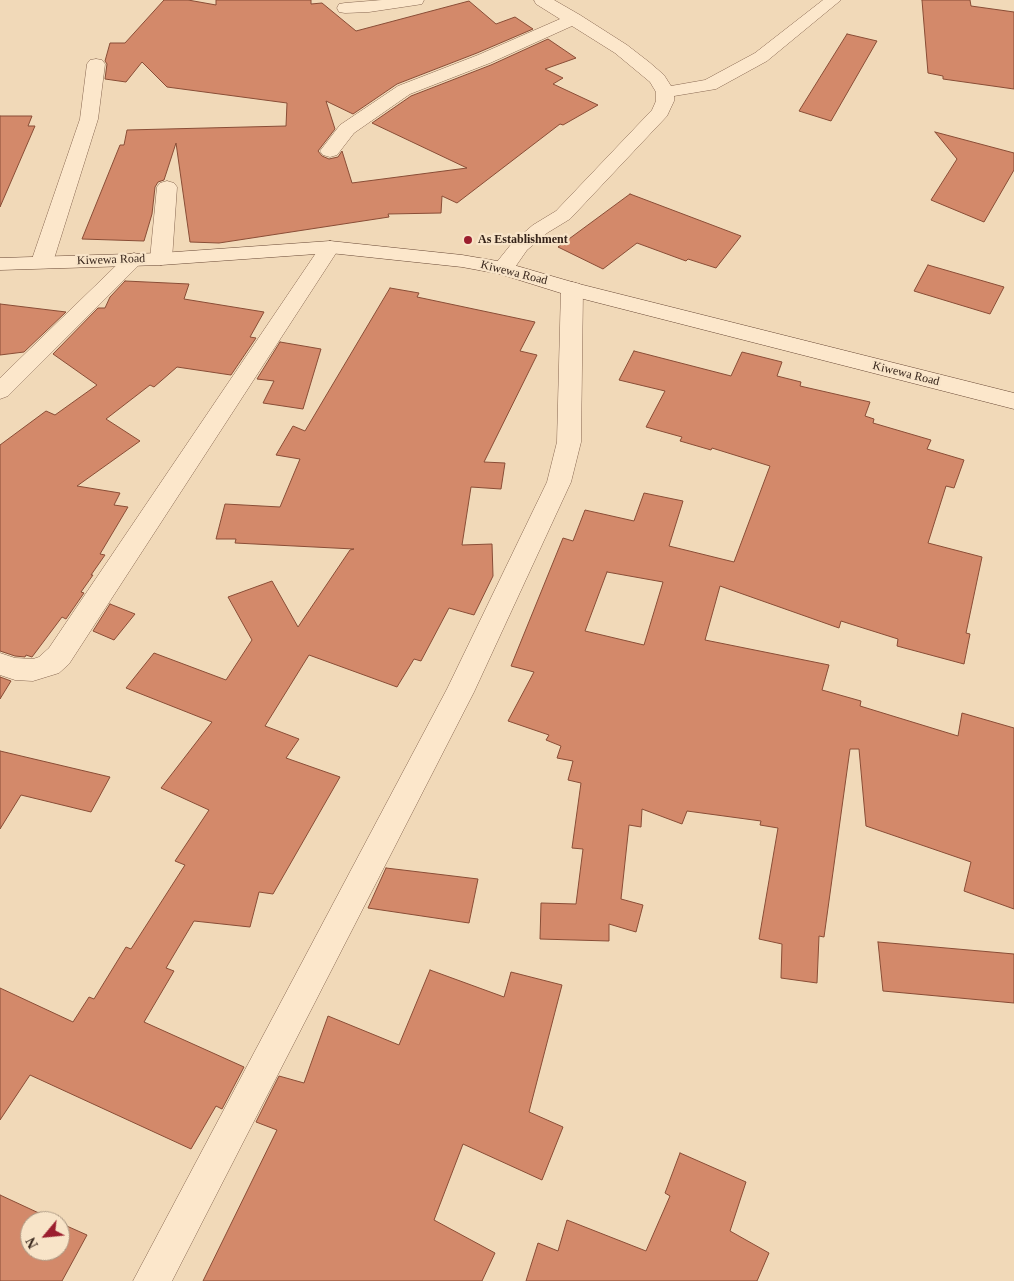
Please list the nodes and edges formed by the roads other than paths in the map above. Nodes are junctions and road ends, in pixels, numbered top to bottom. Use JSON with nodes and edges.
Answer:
{"nodes":[{"id":1,"x":416,"y":0,"type":"edge"},
{"id":2,"x":542,"y":0,"type":"edge"},
{"id":3,"x":833,"y":0,"type":"edge"},
{"id":4,"x":345,"y":8,"type":"dead end"},
{"id":5,"x":574,"y":19,"type":"junction"},
{"id":6,"x":96,"y":64,"type":"dead end"},
{"id":7,"x":665,"y":92,"type":"junction"},
{"id":8,"x":330,"y":151,"type":"dead end"},
{"id":9,"x":167,"y":187,"type":"dead end"},
{"id":10,"x":330,"y":247,"type":"junction"},
{"id":11,"x":134,"y":259,"type":"junction"},
{"id":12,"x":161,"y":259,"type":"junction"},
{"id":13,"x":42,"y":262,"type":"junction"},
{"id":14,"x":0,"y":264,"type":"edge"},
{"id":15,"x":504,"y":268,"type":"junction"},
{"id":16,"x":572,"y":289,"type":"junction"},
{"id":17,"x":0,"y":391,"type":"edge"},
{"id":18,"x":1014,"y":401,"type":"edge"},
{"id":19,"x":0,"y":664,"type":"edge"},
{"id":20,"x":152,"y":1281,"type":"edge"}],
"edges":[{"from":1,"to":4,"type":"street"},
{"from":2,"to":5,"type":"street"},
{"from":3,"to":7,"type":"street"},
{"from":5,"to":7,"type":"street"},
{"from":5,"to":8,"type":"street"},
{"from":6,"to":13,"type":"street"},
{"from":7,"to":15,"type":"street"},
{"from":9,"to":12,"type":"street"},
{"from":10,"to":12,"type":"street","name":"Kiwewa Road"},
{"from":10,"to":15,"type":"street","name":"Kiwewa Road"},
{"from":10,"to":19,"type":"street"},
{"from":11,"to":12,"type":"street","name":"Kiwewa Road"},
{"from":11,"to":13,"type":"street","name":"Kiwewa Road"},
{"from":11,"to":17,"type":"street"},
{"from":13,"to":14,"type":"street","name":"Kiwewa Road"},
{"from":15,"to":16,"type":"street","name":"Kiwewa Road"},
{"from":16,"to":18,"type":"street","name":"Kiwewa Road"},
{"from":16,"to":20,"type":"street"}]}
